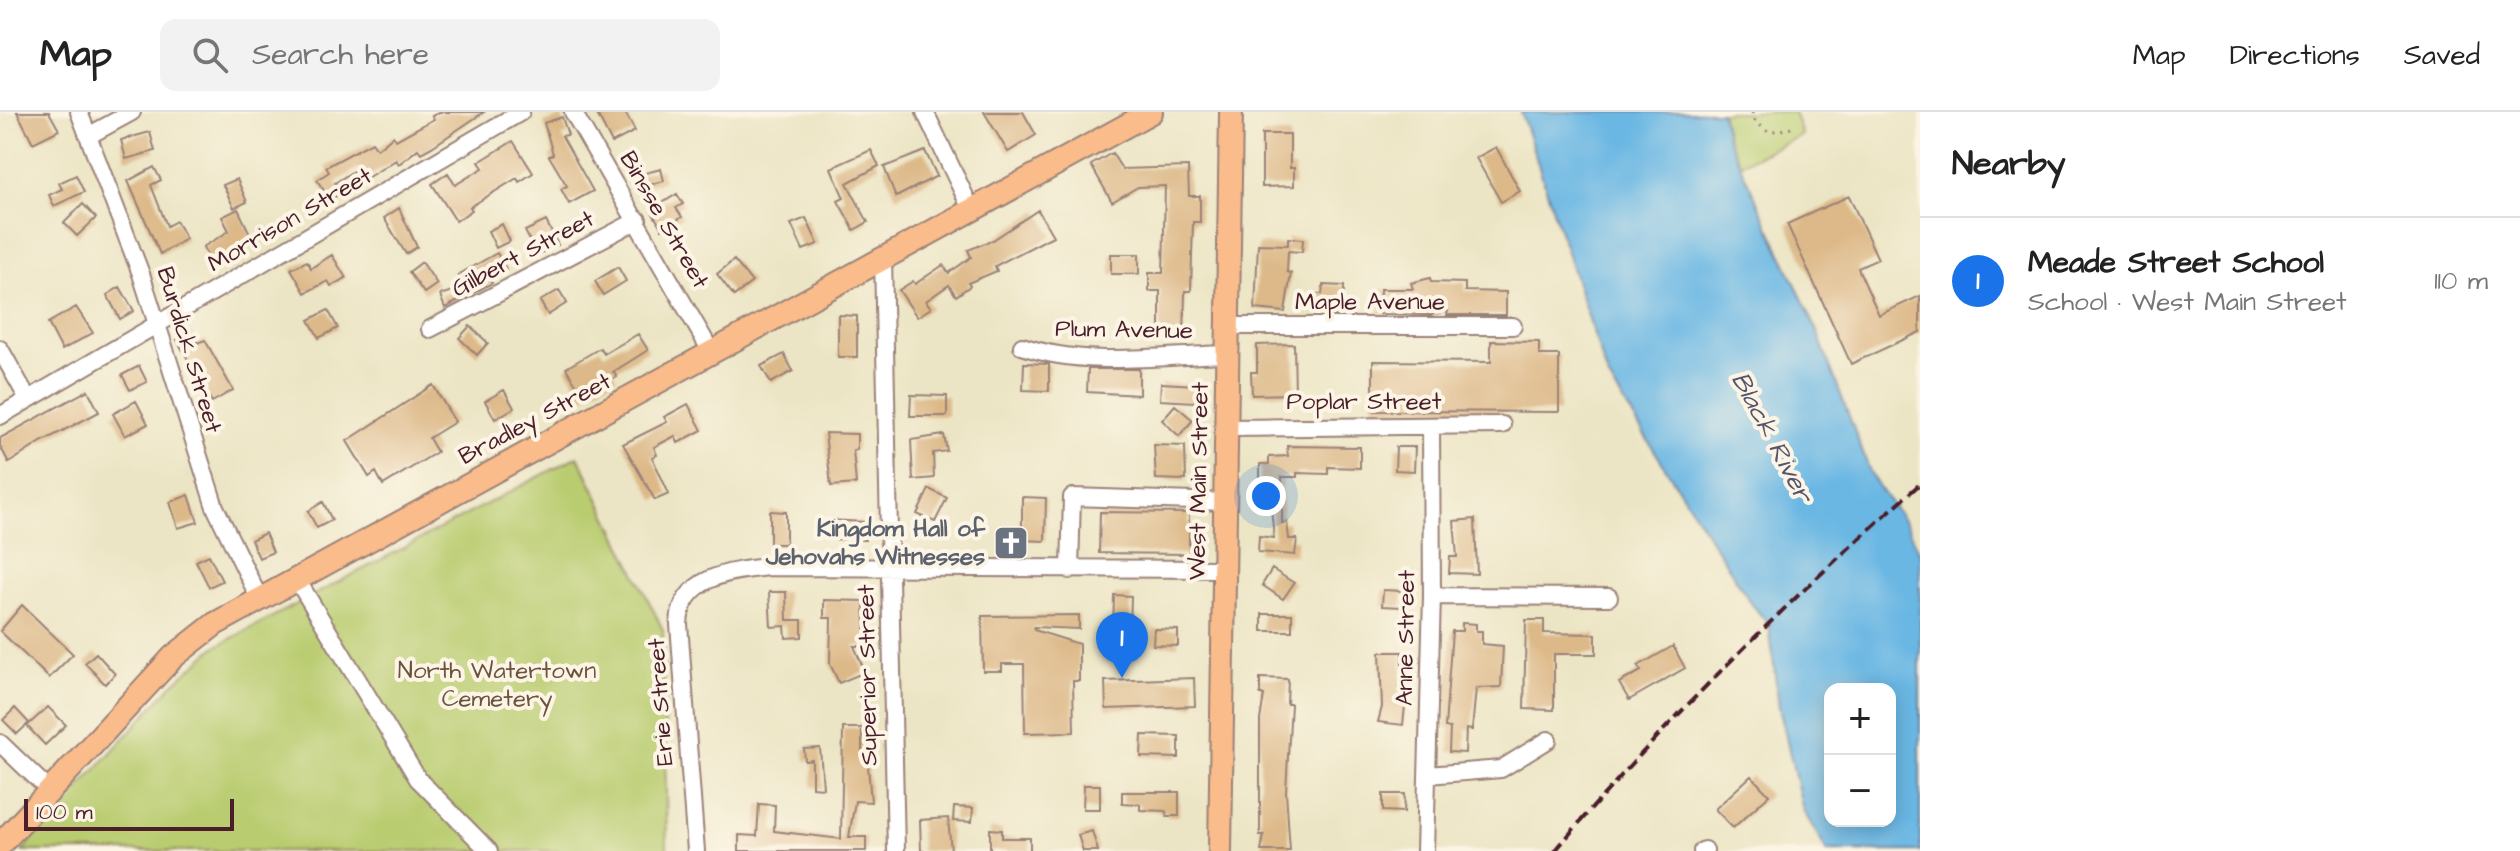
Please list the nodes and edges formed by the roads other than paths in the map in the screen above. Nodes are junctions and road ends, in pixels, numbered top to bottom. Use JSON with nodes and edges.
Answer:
{"nodes":[{"id":1,"x":79,"y":112,"type":"edge"},
{"id":2,"x":132,"y":112,"type":"edge"},
{"id":3,"x":521,"y":112,"type":"edge"},
{"id":4,"x":573,"y":112,"type":"edge"},
{"id":5,"x":925,"y":112,"type":"edge"},
{"id":6,"x":1151,"y":112,"type":"edge"},
{"id":7,"x":1231,"y":112,"type":"edge"},
{"id":8,"x":88,"y":136,"type":"junction"},
{"id":9,"x":972,"y":211,"type":"junction"},
{"id":10,"x":638,"y":220,"type":"junction"},
{"id":11,"x":883,"y":258,"type":"junction"},
{"id":12,"x":158,"y":325,"type":"junction"},
{"id":13,"x":1226,"y":326,"type":"junction"},
{"id":14,"x":1513,"y":326,"type":"dead end"},
{"id":15,"x":430,"y":329,"type":"dead end"},
{"id":16,"x":1022,"y":346,"type":"dead end"},
{"id":17,"x":0,"y":349,"type":"edge"},
{"id":18,"x":712,"y":353,"type":"junction"},
{"id":19,"x":1226,"y":354,"type":"junction"},
{"id":20,"x":28,"y":399,"type":"junction"},
{"id":21,"x":0,"y":416,"type":"edge"},
{"id":22,"x":1502,"y":425,"type":"dead end"},
{"id":23,"x":1431,"y":427,"type":"junction"},
{"id":24,"x":1226,"y":428,"type":"junction"},
{"id":25,"x":1225,"y":502,"type":"junction"},
{"id":26,"x":889,"y":566,"type":"junction"},
{"id":27,"x":1224,"y":569,"type":"junction"},
{"id":28,"x":1070,"y":570,"type":"junction"},
{"id":29,"x":296,"y":578,"type":"junction"},
{"id":30,"x":1432,"y":596,"type":"junction"},
{"id":31,"x":1609,"y":597,"type":"dead end"},
{"id":32,"x":259,"y":598,"type":"junction"},
{"id":33,"x":1548,"y":740,"type":"dead end"},
{"id":34,"x":0,"y":743,"type":"edge"},
{"id":35,"x":1428,"y":775,"type":"junction"},
{"id":36,"x":49,"y":790,"type":"junction"},
{"id":37,"x":0,"y":845,"type":"edge"},
{"id":38,"x":489,"y":851,"type":"edge"},
{"id":39,"x":696,"y":851,"type":"edge"},
{"id":40,"x":896,"y":851,"type":"edge"},
{"id":41,"x":1220,"y":851,"type":"edge"},
{"id":42,"x":1425,"y":851,"type":"edge"}],
"edges":[{"from":1,"to":8,"type":"street","name":"Burdick Street"},
{"from":2,"to":8,"type":"street"},
{"from":3,"to":12,"type":"street","name":"Morrison Street"},
{"from":4,"to":10,"type":"street","name":"Binsse Street"},
{"from":5,"to":9,"type":"street"},
{"from":6,"to":9,"type":"main road","name":"Bradley Street"},
{"from":7,"to":13,"type":"main road","name":"West Main Street"},
{"from":8,"to":12,"type":"street","name":"Burdick Street"},
{"from":9,"to":11,"type":"main road","name":"Bradley Street"},
{"from":10,"to":15,"type":"street","name":"Gilbert Street"},
{"from":10,"to":18,"type":"street","name":"Binsse Street"},
{"from":11,"to":18,"type":"main road","name":"Bradley Street"},
{"from":11,"to":26,"type":"street","name":"Superior Street"},
{"from":12,"to":20,"type":"street","name":"Morrison Street"},
{"from":12,"to":32,"type":"street","name":"Burdick Street"},
{"from":13,"to":14,"type":"street","name":"Maple Avenue"},
{"from":13,"to":19,"type":"main road","name":"West Main Street"},
{"from":16,"to":19,"type":"street","name":"Plum Avenue"},
{"from":17,"to":20,"type":"street"},
{"from":18,"to":29,"type":"main road","name":"Bradley Street"},
{"from":19,"to":24,"type":"main road","name":"West Main Street"},
{"from":20,"to":21,"type":"street","name":"Morrison Street"},
{"from":22,"to":23,"type":"street","name":"Poplar Street"},
{"from":23,"to":24,"type":"street","name":"Poplar Street"},
{"from":23,"to":30,"type":"street","name":"Anne Street"},
{"from":24,"to":25,"type":"main road","name":"West Main Street"},
{"from":25,"to":27,"type":"main road","name":"West Main Street"},
{"from":25,"to":28,"type":"street"},
{"from":26,"to":28,"type":"street"},
{"from":26,"to":39,"type":"street","name":"Erie Street"},
{"from":26,"to":40,"type":"street","name":"Superior Street"},
{"from":27,"to":28,"type":"street"},
{"from":27,"to":41,"type":"main road","name":"West Main Street"},
{"from":29,"to":32,"type":"main road","name":"Bradley Street"},
{"from":29,"to":38,"type":"street"},
{"from":30,"to":31,"type":"street"},
{"from":30,"to":35,"type":"street","name":"Anne Street"},
{"from":32,"to":36,"type":"main road","name":"Bradley Street"},
{"from":33,"to":35,"type":"street"},
{"from":34,"to":36,"type":"street"},
{"from":35,"to":42,"type":"street","name":"Anne Street"},
{"from":36,"to":37,"type":"main road","name":"Bradley Street"}]}
